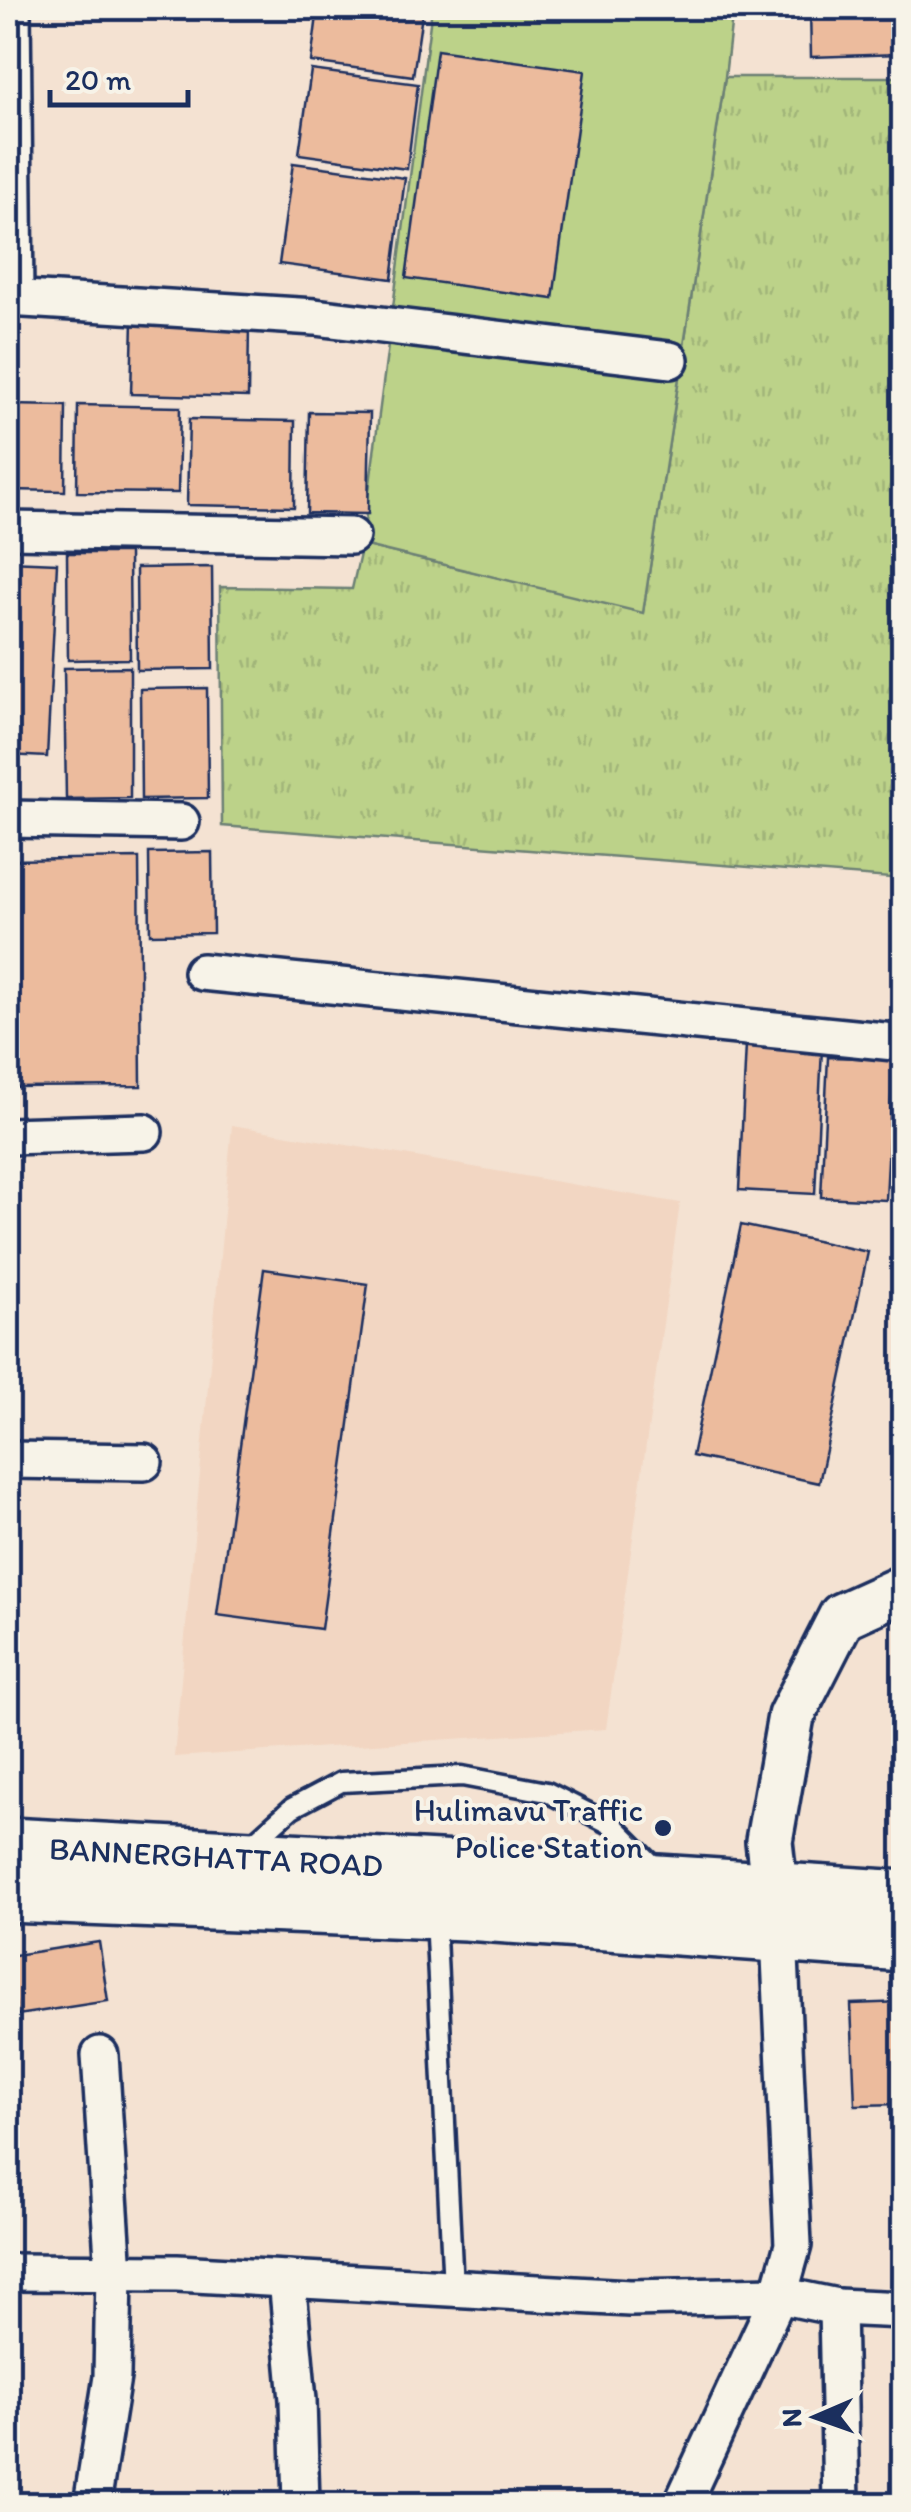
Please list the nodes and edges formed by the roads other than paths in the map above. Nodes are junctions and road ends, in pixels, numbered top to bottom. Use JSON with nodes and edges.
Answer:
{"nodes":[{"id":1,"x":12,"y":8,"type":"edge"},
{"id":2,"x":11,"y":298,"type":"edge"},
{"id":3,"x":670,"y":360,"type":"dead end"},
{"id":4,"x":8,"y":530,"type":"edge"},
{"id":5,"x":352,"y":536,"type":"dead end"},
{"id":6,"x":8,"y":819,"type":"edge"},
{"id":7,"x":181,"y":822,"type":"dead end"},
{"id":8,"x":202,"y":972,"type":"dead end"},
{"id":9,"x":904,"y":1043,"type":"edge"},
{"id":10,"x":144,"y":1132,"type":"dead end"},
{"id":11,"x":8,"y":1136,"type":"edge"},
{"id":12,"x":8,"y":1460,"type":"edge"},
{"id":13,"x":144,"y":1462,"type":"dead end"},
{"id":14,"x":904,"y":1588,"type":"edge"},
{"id":15,"x":8,"y":1846,"type":"edge"},
{"id":16,"x":235,"y":1858,"type":"junction"},
{"id":17,"x":672,"y":1884,"type":"junction"},
{"id":18,"x":8,"y":1894,"type":"edge"},
{"id":19,"x":904,"y":1899,"type":"edge"},
{"id":20,"x":434,"y":1910,"type":"junction"},
{"id":21,"x":776,"y":1912,"type":"junction"},
{"id":22,"x":904,"y":1944,"type":"edge"},
{"id":23,"x":100,"y":2055,"type":"dead end"},
{"id":24,"x":8,"y":2272,"type":"edge"},
{"id":25,"x":114,"y":2272,"type":"junction"},
{"id":26,"x":286,"y":2279,"type":"junction"},
{"id":27,"x":453,"y":2288,"type":"junction"},
{"id":28,"x":779,"y":2295,"type":"junction"},
{"id":29,"x":837,"y":2307,"type":"junction"},
{"id":30,"x":904,"y":2310,"type":"edge"},
{"id":31,"x":92,"y":2504,"type":"edge"},
{"id":32,"x":301,"y":2504,"type":"edge"},
{"id":33,"x":682,"y":2504,"type":"edge"},
{"id":34,"x":842,"y":2504,"type":"edge"}],
"edges":[{"from":1,"to":2,"type":"street"},
{"from":2,"to":3,"type":"street"},
{"from":4,"to":5,"type":"street"},
{"from":6,"to":7,"type":"street"},
{"from":8,"to":9,"type":"street"},
{"from":10,"to":11,"type":"street"},
{"from":12,"to":13,"type":"street"},
{"from":14,"to":21,"type":"street"},
{"from":15,"to":16,"type":"main road","name":"BANNERGHATTA ROAD"},
{"from":16,"to":17,"type":"main road","name":"BANNERGHATTA ROAD"},
{"from":16,"to":17,"type":"lane"},
{"from":17,"to":21,"type":"main road","name":"BANNERGHATTA ROAD"},
{"from":18,"to":20,"type":"main road","name":"BANNERGHATTA ROAD"},
{"from":19,"to":21,"type":"main road","name":"BANNERGHATTA ROAD"},
{"from":20,"to":21,"type":"main road","name":"BANNERGHATTA ROAD"},
{"from":20,"to":27,"type":"lane"},
{"from":21,"to":22,"type":"main road","name":"BANNERGHATTA ROAD"},
{"from":21,"to":28,"type":"street"},
{"from":23,"to":25,"type":"street"},
{"from":24,"to":25,"type":"street"},
{"from":25,"to":26,"type":"street"},
{"from":25,"to":31,"type":"street"},
{"from":26,"to":27,"type":"street"},
{"from":26,"to":32,"type":"street"},
{"from":27,"to":28,"type":"street"},
{"from":28,"to":29,"type":"street"},
{"from":28,"to":33,"type":"street"},
{"from":29,"to":30,"type":"street"},
{"from":29,"to":34,"type":"street"}]}
